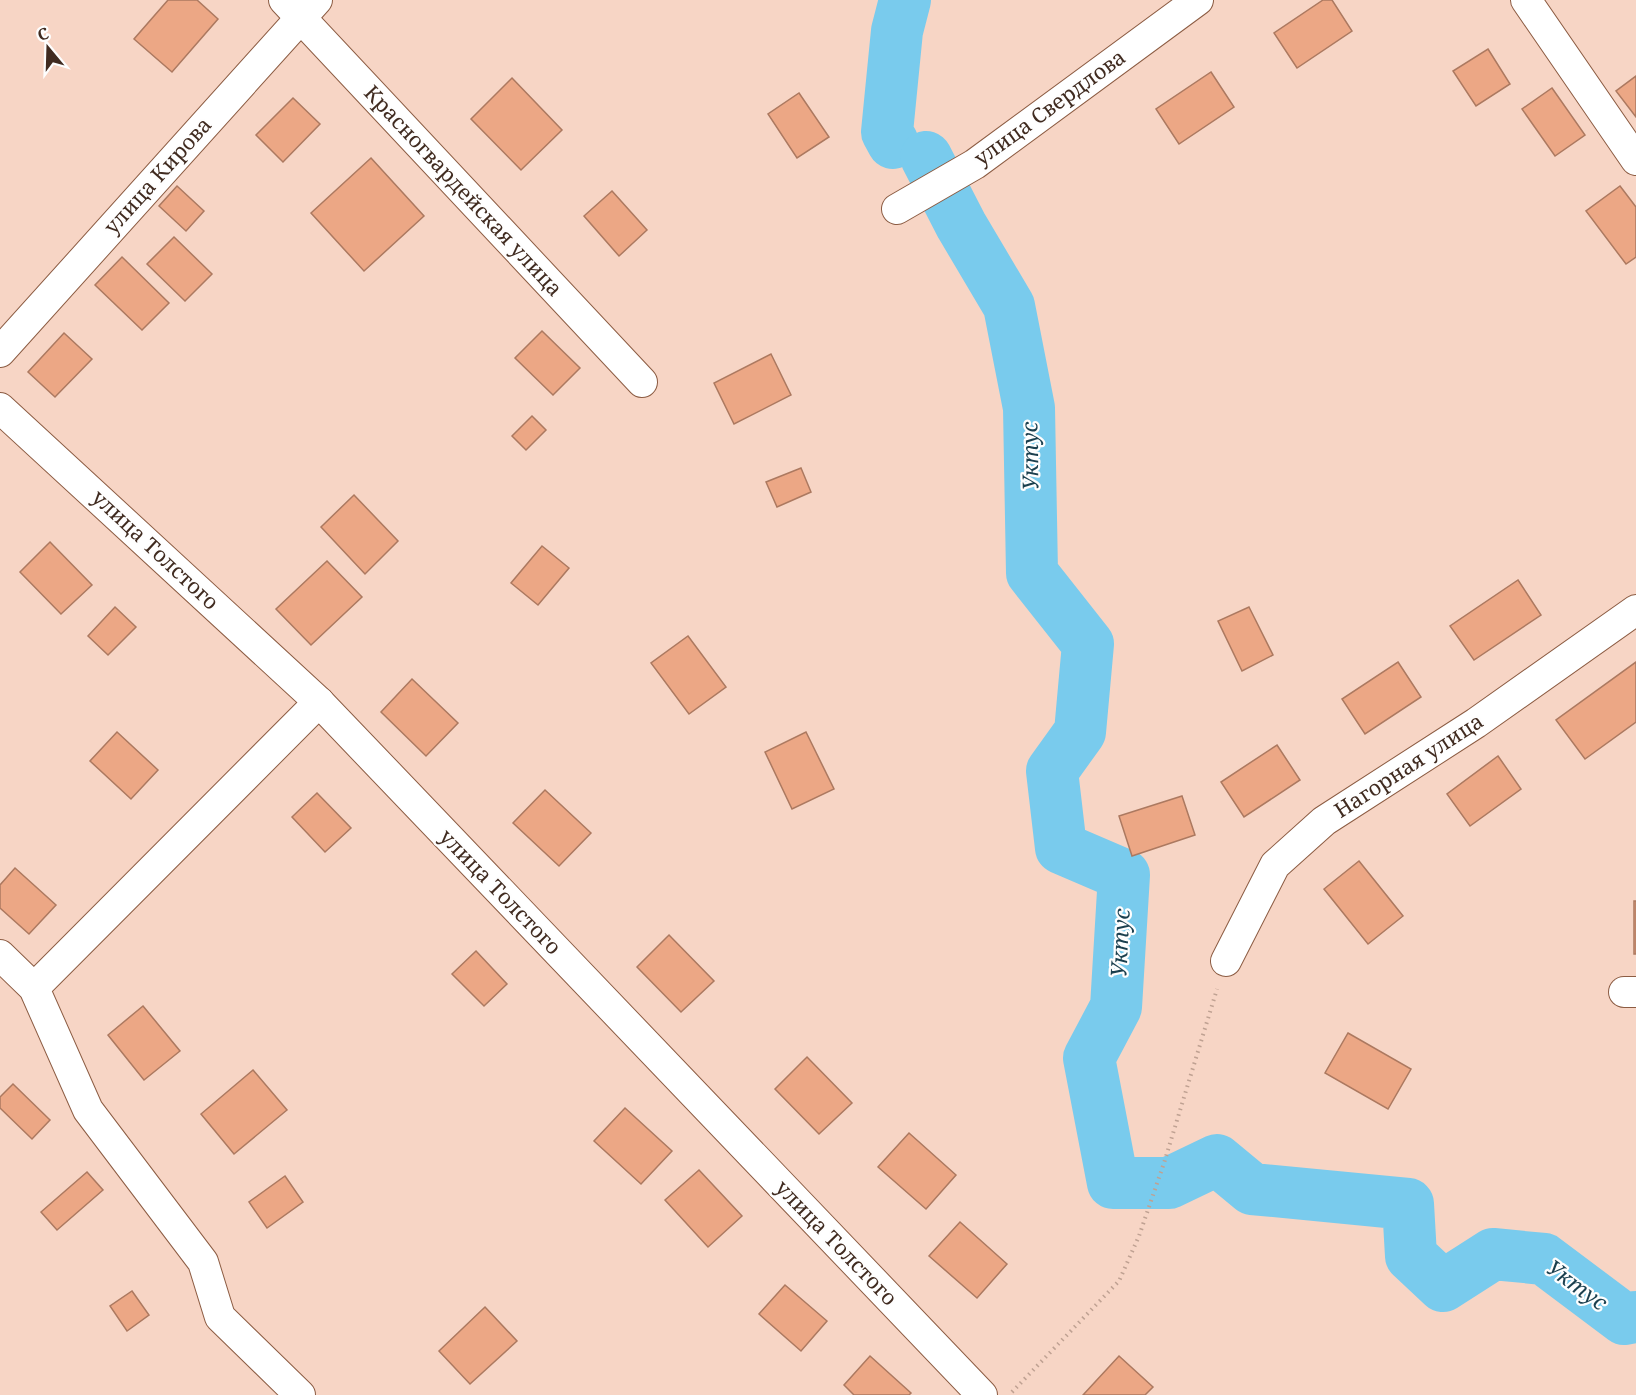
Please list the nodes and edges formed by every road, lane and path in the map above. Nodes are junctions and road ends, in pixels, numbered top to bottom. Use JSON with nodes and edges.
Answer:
{"nodes":[{"id":1,"x":1198,"y":0,"type":"edge"},
{"id":2,"x":1526,"y":0,"type":"edge"},
{"id":3,"x":300,"y":6,"type":"edge"},
{"id":4,"x":1636,"y":160,"type":"edge"},
{"id":5,"x":897,"y":209,"type":"dead end"},
{"id":6,"x":0,"y":352,"type":"edge"},
{"id":7,"x":642,"y":382,"type":"dead end"},
{"id":8,"x":0,"y":408,"type":"edge"},
{"id":9,"x":1636,"y":610,"type":"edge"},
{"id":10,"x":319,"y":702,"type":"junction"},
{"id":11,"x":0,"y":956,"type":"edge"},
{"id":12,"x":1226,"y":962,"type":"joint"},
{"id":13,"x":34,"y":988,"type":"junction"},
{"id":14,"x":300,"y":1395,"type":"edge"},
{"id":15,"x":982,"y":1395,"type":"edge"},
{"id":16,"x":1009,"y":1395,"type":"edge"}],
"edges":[{"from":1,"to":5,"type":"street","name":"улица Свердлова"},
{"from":2,"to":4,"type":"street"},
{"from":3,"to":6,"type":"street","name":"улица Кирова"},
{"from":3,"to":7,"type":"street","name":"Красногвардейская улица"},
{"from":8,"to":10,"type":"street","name":"улица Толстого"},
{"from":9,"to":12,"type":"street","name":"Нагорная улица"},
{"from":10,"to":13,"type":"street"},
{"from":10,"to":15,"type":"street","name":"улица Толстого"},
{"from":11,"to":13,"type":"street"},
{"from":12,"to":16,"type":"path"},
{"from":13,"to":14,"type":"street"}]}
